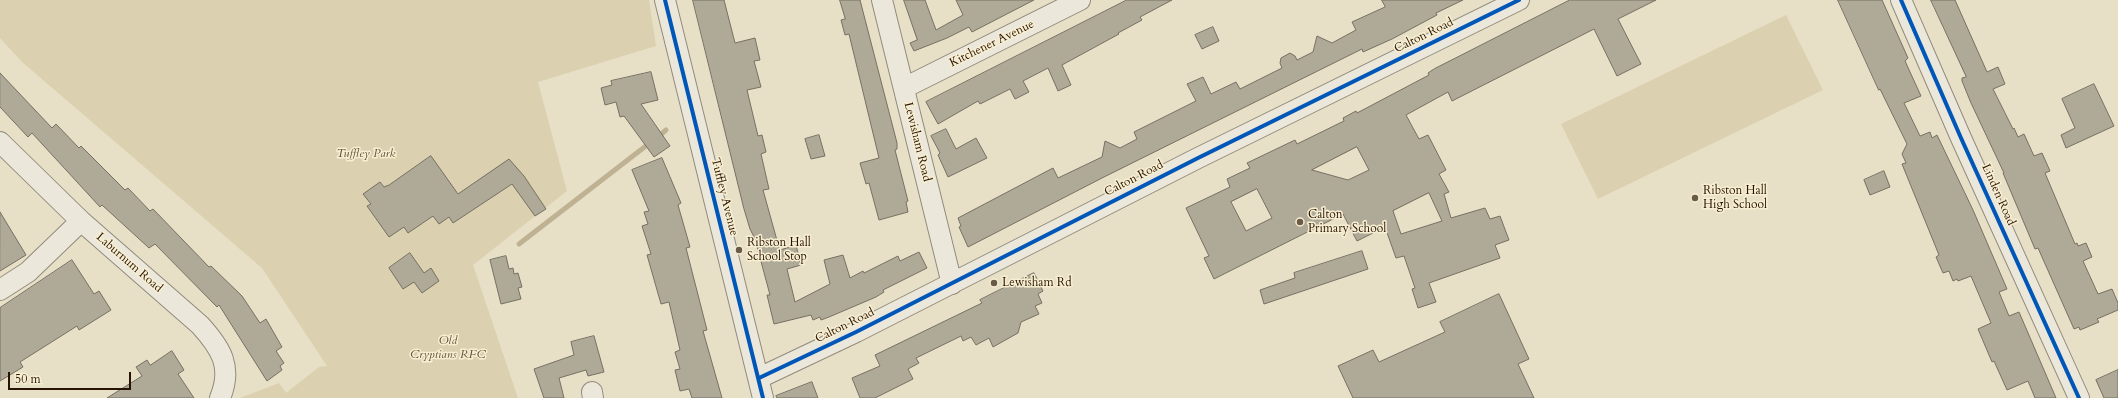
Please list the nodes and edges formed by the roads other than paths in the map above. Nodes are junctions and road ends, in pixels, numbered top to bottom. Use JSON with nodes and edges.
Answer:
{"nodes":[{"id":1,"x":665,"y":0,"type":"edge"},
{"id":2,"x":882,"y":0,"type":"edge"},
{"id":3,"x":1080,"y":0,"type":"edge"},
{"id":4,"x":1519,"y":0,"type":"edge"},
{"id":5,"x":1901,"y":0,"type":"edge"},
{"id":6,"x":904,"y":88,"type":"junction"},
{"id":7,"x":0,"y":142,"type":"edge"},
{"id":8,"x":81,"y":221,"type":"junction"},
{"id":9,"x":952,"y":284,"type":"junction"},
{"id":10,"x":0,"y":290,"type":"edge"},
{"id":11,"x":759,"y":378,"type":"junction"},
{"id":12,"x":220,"y":398,"type":"edge"},
{"id":13,"x":763,"y":398,"type":"edge"},
{"id":14,"x":2079,"y":398,"type":"edge"}],
"edges":[{"from":1,"to":11,"type":"street","name":"Tuffley Avenue"},
{"from":2,"to":6,"type":"street","name":"Lewisham Road"},
{"from":3,"to":6,"type":"street","name":"Kitchener Avenue"},
{"from":4,"to":9,"type":"street","name":"Calton Road"},
{"from":5,"to":14,"type":"street","name":"Linden Road"},
{"from":6,"to":9,"type":"street","name":"Lewisham Road"},
{"from":7,"to":8,"type":"street","name":"Laburnum Road"},
{"from":8,"to":10,"type":"street"},
{"from":8,"to":12,"type":"street","name":"Laburnum Road"},
{"from":9,"to":11,"type":"street","name":"Calton Road"},
{"from":11,"to":13,"type":"street","name":"Tuffley Avenue"}]}
